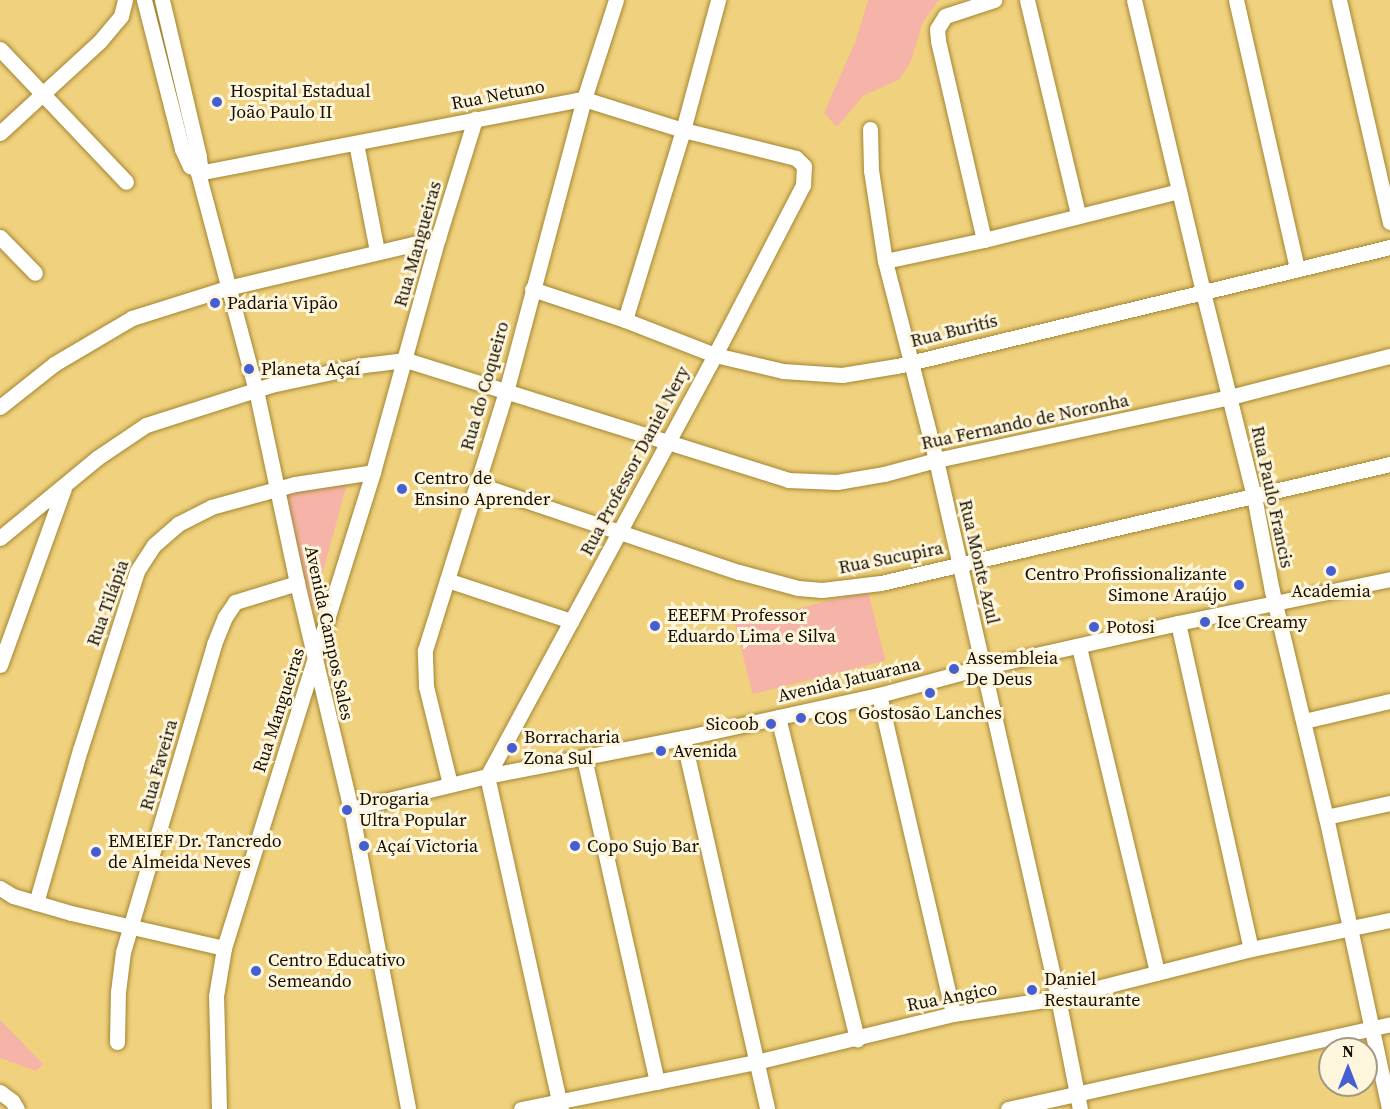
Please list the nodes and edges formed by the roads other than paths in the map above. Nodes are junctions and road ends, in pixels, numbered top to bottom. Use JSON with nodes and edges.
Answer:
{"nodes":[{"id":1,"x":124,"y":0,"type":"edge"},
{"id":2,"x":616,"y":0,"type":"edge"},
{"id":3,"x":718,"y":0,"type":"edge"},
{"id":4,"x":994,"y":0,"type":"edge"},
{"id":5,"x":1027,"y":0,"type":"edge"},
{"id":6,"x":1134,"y":0,"type":"edge"},
{"id":7,"x":1236,"y":0,"type":"edge"},
{"id":8,"x":1339,"y":0,"type":"edge"},
{"id":9,"x":162,"y":3,"type":"edge"},
{"id":10,"x":146,"y":4,"type":"edge"},
{"id":11,"x":0,"y":49,"type":"edge"},
{"id":12,"x":42,"y":92,"type":"junction"},
{"id":13,"x":584,"y":99,"type":"junction"},
{"id":14,"x":475,"y":120,"type":"junction"},
{"id":15,"x":870,"y":129,"type":"dead end"},
{"id":16,"x":683,"y":130,"type":"junction"},
{"id":17,"x":0,"y":134,"type":"edge"},
{"id":18,"x":356,"y":143,"type":"junction"},
{"id":19,"x":801,"y":162,"type":"joint"},
{"id":20,"x":197,"y":171,"type":"junction"},
{"id":21,"x":126,"y":182,"type":"dead end"},
{"id":22,"x":1179,"y":191,"type":"junction"},
{"id":23,"x":1078,"y":214,"type":"junction"},
{"id":24,"x":1390,"y":222,"type":"edge"},
{"id":25,"x":0,"y":237,"type":"edge"},
{"id":26,"x":438,"y":238,"type":"junction"},
{"id":27,"x":984,"y":240,"type":"junction"},
{"id":28,"x":1390,"y":247,"type":"edge"},
{"id":29,"x":377,"y":251,"type":"junction"},
{"id":30,"x":885,"y":261,"type":"junction"},
{"id":31,"x":1297,"y":269,"type":"junction"},
{"id":32,"x":35,"y":273,"type":"dead end"},
{"id":33,"x":227,"y":288,"type":"junction"},
{"id":34,"x":532,"y":289,"type":"junction"},
{"id":35,"x":1203,"y":292,"type":"junction"},
{"id":36,"x":625,"y":320,"type":"junction"},
{"id":37,"x":715,"y":356,"type":"junction"},
{"id":38,"x":1390,"y":356,"type":"edge"},
{"id":39,"x":406,"y":360,"type":"junction"},
{"id":40,"x":909,"y":362,"type":"junction"},
{"id":41,"x":256,"y":390,"type":"junction"},
{"id":42,"x":506,"y":392,"type":"junction"},
{"id":43,"x":1230,"y":397,"type":"junction"},
{"id":44,"x":0,"y":407,"type":"edge"},
{"id":45,"x":668,"y":444,"type":"junction"},
{"id":46,"x":936,"y":460,"type":"junction"},
{"id":47,"x":1390,"y":464,"type":"edge"},
{"id":48,"x":374,"y":472,"type":"junction"},
{"id":49,"x":477,"y":484,"type":"junction"},
{"id":50,"x":65,"y":485,"type":"junction"},
{"id":51,"x":278,"y":488,"type":"junction"},
{"id":52,"x":1254,"y":496,"type":"junction"},
{"id":53,"x":619,"y":533,"type":"junction"},
{"id":54,"x":0,"y":538,"type":"edge"},
{"id":55,"x":959,"y":564,"type":"junction"},
{"id":56,"x":1390,"y":579,"type":"edge"},
{"id":57,"x":447,"y":580,"type":"junction"},
{"id":58,"x":297,"y":583,"type":"junction"},
{"id":59,"x":1275,"y":604,"type":"junction"},
{"id":60,"x":571,"y":621,"type":"junction"},
{"id":61,"x":1178,"y":623,"type":"junction"},
{"id":62,"x":1079,"y":646,"type":"junction"},
{"id":63,"x":315,"y":661,"type":"junction"},
{"id":64,"x":0,"y":665,"type":"edge"},
{"id":65,"x":983,"y":668,"type":"junction"},
{"id":66,"x":879,"y":695,"type":"junction"},
{"id":67,"x":1390,"y":701,"type":"edge"},
{"id":68,"x":778,"y":717,"type":"junction"},
{"id":69,"x":1304,"y":721,"type":"junction"},
{"id":70,"x":683,"y":738,"type":"junction"},
{"id":71,"x":584,"y":758,"type":"junction"},
{"id":72,"x":487,"y":776,"type":"junction"},
{"id":73,"x":450,"y":784,"type":"junction"},
{"id":74,"x":1390,"y":803,"type":"edge"},
{"id":75,"x":351,"y":809,"type":"junction"},
{"id":76,"x":1326,"y":818,"type":"junction"},
{"id":77,"x":0,"y":888,"type":"edge"},
{"id":78,"x":36,"y":903,"type":"junction"},
{"id":79,"x":1390,"y":920,"type":"edge"},
{"id":80,"x":130,"y":928,"type":"junction"},
{"id":81,"x":1351,"y":929,"type":"junction"},
{"id":82,"x":224,"y":948,"type":"junction"},
{"id":83,"x":1251,"y":949,"type":"junction"},
{"id":84,"x":1157,"y":973,"type":"junction"},
{"id":85,"x":1058,"y":998,"type":"junction"},
{"id":86,"x":953,"y":1014,"type":"junction"},
{"id":87,"x":1390,"y":1023,"type":"edge"},
{"id":88,"x":1372,"y":1028,"type":"junction"},
{"id":89,"x":857,"y":1039,"type":"junction"},
{"id":90,"x":117,"y":1042,"type":"dead end"},
{"id":91,"x":756,"y":1062,"type":"junction"},
{"id":92,"x":657,"y":1082,"type":"junction"},
{"id":93,"x":0,"y":1092,"type":"edge"},
{"id":94,"x":1078,"y":1102,"type":"edge"},
{"id":95,"x":560,"y":1106,"type":"edge"},
{"id":96,"x":16,"y":1108,"type":"edge"},
{"id":97,"x":219,"y":1109,"type":"edge"},
{"id":98,"x":408,"y":1109,"type":"edge"},
{"id":99,"x":521,"y":1109,"type":"edge"},
{"id":100,"x":767,"y":1109,"type":"edge"},
{"id":101,"x":1008,"y":1109,"type":"edge"},
{"id":102,"x":1389,"y":1109,"type":"edge"}],
"edges":[{"from":1,"to":12,"type":"street"},
{"from":2,"to":13,"type":"street","name":"Rua do Coqueiro"},
{"from":3,"to":16,"type":"street"},
{"from":4,"to":27,"type":"street"},
{"from":5,"to":23,"type":"street"},
{"from":6,"to":22,"type":"street","name":"Rua Paulo Francis"},
{"from":7,"to":31,"type":"street"},
{"from":8,"to":24,"type":"street"},
{"from":9,"to":10,"type":"street"},
{"from":9,"to":20,"type":"street","name":"Avenida Campos Sales"},
{"from":10,"to":20,"type":"street","name":"Avenida Campos Sales"},
{"from":11,"to":12,"type":"street"},
{"from":12,"to":17,"type":"street"},
{"from":12,"to":21,"type":"street"},
{"from":13,"to":14,"type":"street","name":"Rua Netuno"},
{"from":13,"to":16,"type":"street","name":"Rua Netuno"},
{"from":13,"to":34,"type":"street","name":"Rua do Coqueiro"},
{"from":14,"to":18,"type":"street","name":"Rua Netuno"},
{"from":14,"to":26,"type":"street","name":"Rua Mangueiras"},
{"from":15,"to":30,"type":"street","name":"Rua Monte Azul"},
{"from":16,"to":19,"type":"street","name":"Rua Netuno"},
{"from":16,"to":36,"type":"street"},
{"from":18,"to":20,"type":"street","name":"Rua Netuno"},
{"from":18,"to":29,"type":"street"},
{"from":19,"to":37,"type":"street","name":"Rua Professor Daniel Nery"},
{"from":20,"to":33,"type":"street","name":"Avenida Campos Sales"},
{"from":22,"to":23,"type":"street"},
{"from":22,"to":35,"type":"street","name":"Rua Paulo Francis"},
{"from":23,"to":27,"type":"street"},
{"from":25,"to":32,"type":"street"},
{"from":26,"to":29,"type":"street"},
{"from":26,"to":39,"type":"street","name":"Rua Mangueiras"},
{"from":27,"to":30,"type":"street"},
{"from":28,"to":31,"type":"street","name":"Rua Buritís"},
{"from":29,"to":33,"type":"street"},
{"from":30,"to":40,"type":"street","name":"Rua Monte Azul"},
{"from":31,"to":35,"type":"street","name":"Rua Buritís"},
{"from":33,"to":41,"type":"street","name":"Avenida Campos Sales"},
{"from":33,"to":44,"type":"street"},
{"from":34,"to":36,"type":"street","name":"Rua Buritís"},
{"from":34,"to":42,"type":"street","name":"Rua do Coqueiro"},
{"from":35,"to":40,"type":"street","name":"Rua Buritís"},
{"from":35,"to":43,"type":"street","name":"Rua Paulo Francis"},
{"from":36,"to":37,"type":"street","name":"Rua Buritís"},
{"from":37,"to":40,"type":"street","name":"Rua Buritís"},
{"from":37,"to":45,"type":"street","name":"Rua Professor Daniel Nery"},
{"from":38,"to":43,"type":"street","name":"Rua Fernando de Noronha"},
{"from":39,"to":41,"type":"street"},
{"from":39,"to":42,"type":"street","name":"Rua Fernando de Noronha"},
{"from":39,"to":48,"type":"street","name":"Rua Mangueiras"},
{"from":40,"to":46,"type":"street","name":"Rua Monte Azul"},
{"from":41,"to":50,"type":"street"},
{"from":41,"to":51,"type":"street","name":"Avenida Campos Sales"},
{"from":42,"to":45,"type":"street","name":"Rua Fernando de Noronha"},
{"from":42,"to":49,"type":"street","name":"Rua do Coqueiro"},
{"from":43,"to":46,"type":"street","name":"Rua Fernando de Noronha"},
{"from":43,"to":52,"type":"street","name":"Rua Paulo Francis"},
{"from":45,"to":46,"type":"street","name":"Rua Fernando de Noronha"},
{"from":45,"to":53,"type":"street","name":"Rua Professor Daniel Nery"},
{"from":46,"to":55,"type":"street","name":"Rua Monte Azul"},
{"from":47,"to":52,"type":"street","name":"Rua Sucupira"},
{"from":48,"to":51,"type":"street","name":"Rua Tilápia"},
{"from":48,"to":63,"type":"street","name":"Rua Mangueiras"},
{"from":49,"to":53,"type":"street","name":"Rua Sucupira"},
{"from":49,"to":57,"type":"street","name":"Rua do Coqueiro"},
{"from":50,"to":54,"type":"street"},
{"from":50,"to":64,"type":"street"},
{"from":51,"to":58,"type":"street","name":"Avenida Campos Sales"},
{"from":51,"to":78,"type":"street","name":"Rua Tilápia"},
{"from":52,"to":55,"type":"street","name":"Rua Sucupira"},
{"from":52,"to":59,"type":"street","name":"Rua Paulo Francis"},
{"from":53,"to":55,"type":"street","name":"Rua Sucupira"},
{"from":53,"to":60,"type":"street","name":"Rua Professor Daniel Nery"},
{"from":55,"to":65,"type":"street","name":"Rua Monte Azul"},
{"from":56,"to":59,"type":"street","name":"Avenida Jatuarana"},
{"from":57,"to":60,"type":"street"},
{"from":57,"to":73,"type":"street","name":"Rua do Coqueiro"},
{"from":58,"to":63,"type":"street","name":"Avenida Campos Sales"},
{"from":58,"to":80,"type":"street","name":"Rua Faveira"},
{"from":59,"to":61,"type":"street","name":"Avenida Jatuarana"},
{"from":59,"to":69,"type":"street","name":"Rua Paulo Francis"},
{"from":60,"to":72,"type":"street","name":"Rua Professor Daniel Nery"},
{"from":61,"to":62,"type":"street","name":"Avenida Jatuarana"},
{"from":61,"to":83,"type":"street"},
{"from":62,"to":65,"type":"street","name":"Avenida Jatuarana"},
{"from":62,"to":84,"type":"street"},
{"from":63,"to":75,"type":"street","name":"Avenida Campos Sales"},
{"from":63,"to":82,"type":"street","name":"Rua Mangueiras"},
{"from":65,"to":66,"type":"street","name":"Avenida Jatuarana"},
{"from":65,"to":85,"type":"street","name":"Rua Monte Azul"},
{"from":66,"to":68,"type":"street","name":"Avenida Jatuarana"},
{"from":66,"to":86,"type":"street"},
{"from":67,"to":69,"type":"street"},
{"from":68,"to":70,"type":"street","name":"Avenida Jatuarana"},
{"from":68,"to":89,"type":"street"},
{"from":69,"to":76,"type":"street","name":"Rua Paulo Francis"},
{"from":70,"to":71,"type":"street","name":"Avenida Jatuarana"},
{"from":70,"to":91,"type":"street"},
{"from":71,"to":72,"type":"street","name":"Avenida Jatuarana"},
{"from":71,"to":92,"type":"street"},
{"from":72,"to":73,"type":"street","name":"Avenida Jatuarana"},
{"from":72,"to":95,"type":"street"},
{"from":73,"to":75,"type":"street","name":"Avenida Jatuarana"},
{"from":74,"to":76,"type":"street"},
{"from":75,"to":98,"type":"street","name":"Avenida Campos Sales"},
{"from":76,"to":81,"type":"street","name":"Rua Paulo Francis"},
{"from":77,"to":78,"type":"street"},
{"from":78,"to":80,"type":"street"},
{"from":79,"to":81,"type":"street","name":"Rua Angico"},
{"from":80,"to":82,"type":"street"},
{"from":80,"to":90,"type":"street","name":"Rua Faveira"},
{"from":81,"to":83,"type":"street","name":"Rua Angico"},
{"from":81,"to":88,"type":"street","name":"Rua Paulo Francis"},
{"from":82,"to":97,"type":"street","name":"Rua Mangueiras"},
{"from":83,"to":84,"type":"street","name":"Rua Angico"},
{"from":84,"to":85,"type":"street","name":"Rua Angico"},
{"from":85,"to":86,"type":"street","name":"Rua Angico"},
{"from":85,"to":94,"type":"street","name":"Rua Monte Azul"},
{"from":86,"to":89,"type":"street","name":"Rua Angico"},
{"from":87,"to":88,"type":"street"},
{"from":88,"to":94,"type":"street"},
{"from":88,"to":102,"type":"street","name":"Rua Paulo Francis"},
{"from":89,"to":91,"type":"street","name":"Rua Angico"},
{"from":91,"to":92,"type":"street","name":"Rua Angico"},
{"from":91,"to":100,"type":"street"},
{"from":92,"to":95,"type":"street","name":"Rua Angico"},
{"from":93,"to":96,"type":"street"},
{"from":94,"to":101,"type":"street"},
{"from":95,"to":99,"type":"street","name":"Rua Angico"}]}
